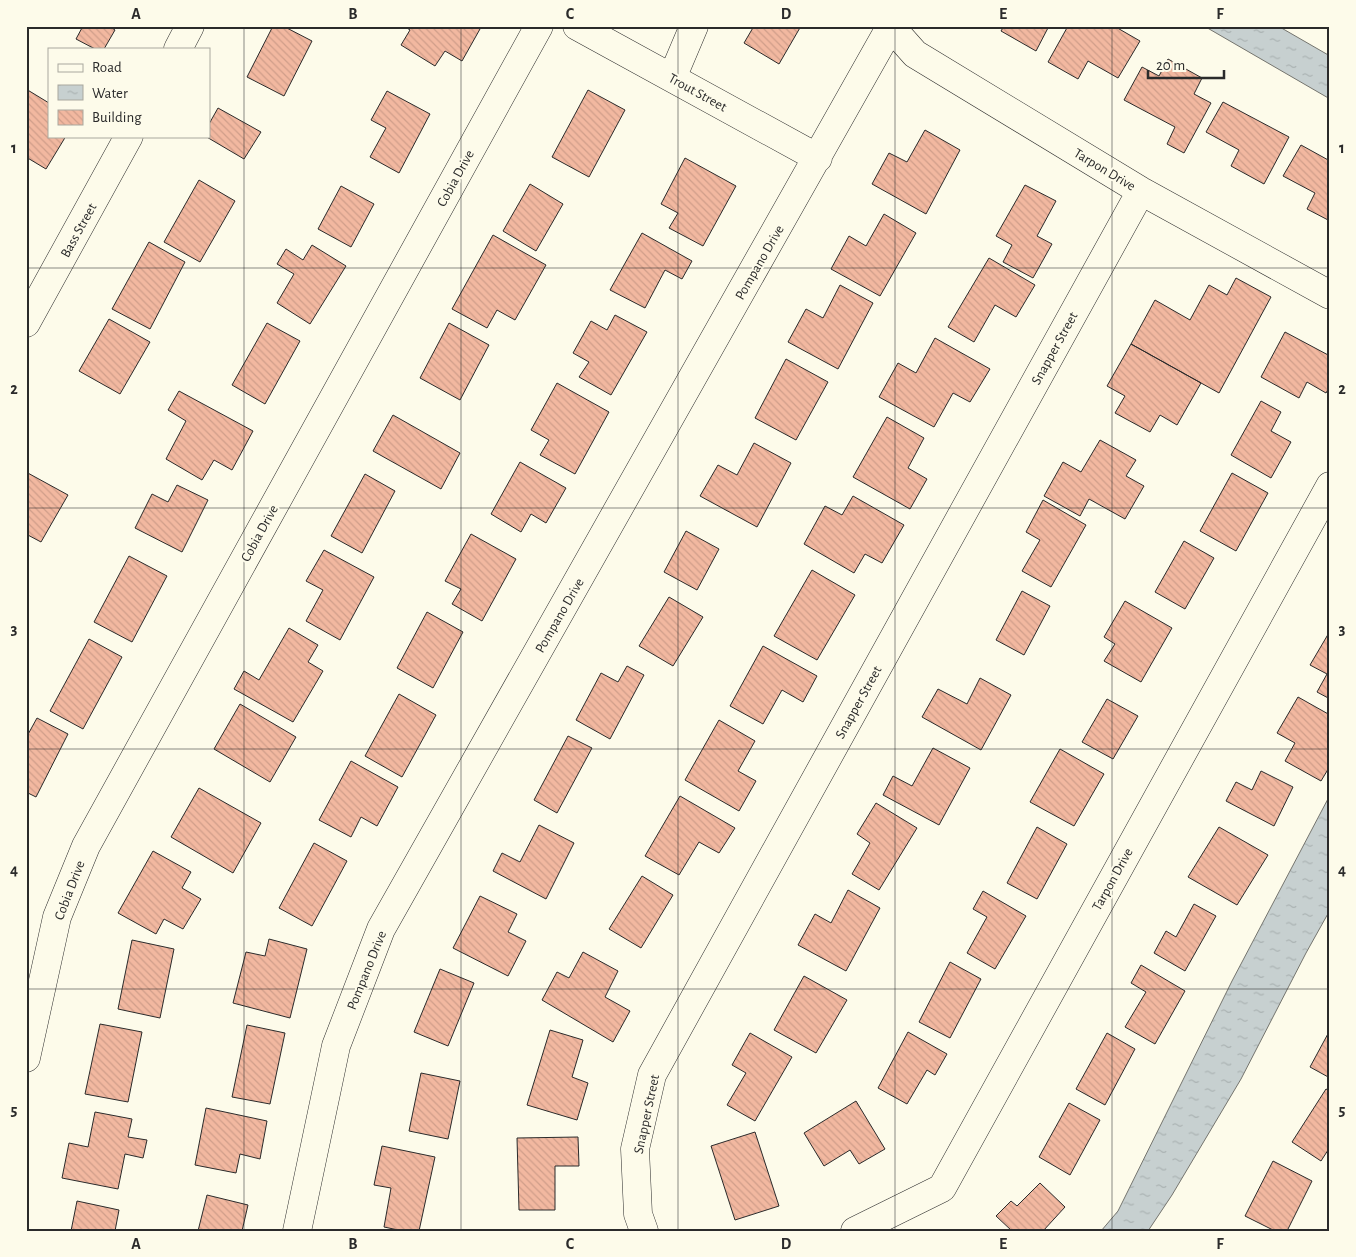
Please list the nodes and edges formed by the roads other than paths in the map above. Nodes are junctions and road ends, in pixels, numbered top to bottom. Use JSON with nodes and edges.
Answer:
{"nodes":[{"id":1,"x":190,"y":26,"type":"edge"},
{"id":2,"x":539,"y":26,"type":"edge"},
{"id":3,"x":577,"y":26,"type":"edge"},
{"id":4,"x":694,"y":26,"type":"edge"},
{"id":5,"x":891,"y":27,"type":"edge"},
{"id":6,"x":179,"y":48,"type":"edge"},
{"id":7,"x":672,"y":78,"type":"junction"},
{"id":8,"x":129,"y":138,"type":"edge"},
{"id":9,"x":818,"y":158,"type":"junction"},
{"id":10,"x":1141,"y":191,"type":"junction"},
{"id":11,"x":1330,"y":295,"type":"edge"},
{"id":12,"x":26,"y":323,"type":"edge"},
{"id":13,"x":1330,"y":486,"type":"edge"},
{"id":14,"x":26,"y":1058,"type":"edge"},
{"id":15,"x":298,"y":1231,"type":"edge"},
{"id":16,"x":644,"y":1231,"type":"edge"},
{"id":17,"x":855,"y":1231,"type":"edge"}],
"edges":[{"from":1,"to":6,"type":"street"},
{"from":2,"to":14,"type":"street","name":"Cobia Drive"},
{"from":3,"to":7,"type":"street","name":"Trout Street"},
{"from":4,"to":7,"type":"street"},
{"from":5,"to":9,"type":"street","name":"Pompano Drive"},
{"from":5,"to":10,"type":"street","name":"Tarpon Drive"},
{"from":7,"to":9,"type":"street","name":"Trout Street"},
{"from":8,"to":12,"type":"street","name":"Bass Street"},
{"from":9,"to":15,"type":"street","name":"Pompano Drive"},
{"from":10,"to":11,"type":"street","name":"Tarpon Drive"},
{"from":10,"to":16,"type":"street","name":"Snapper Street"},
{"from":13,"to":17,"type":"street","name":"Tarpon Drive"}]}
